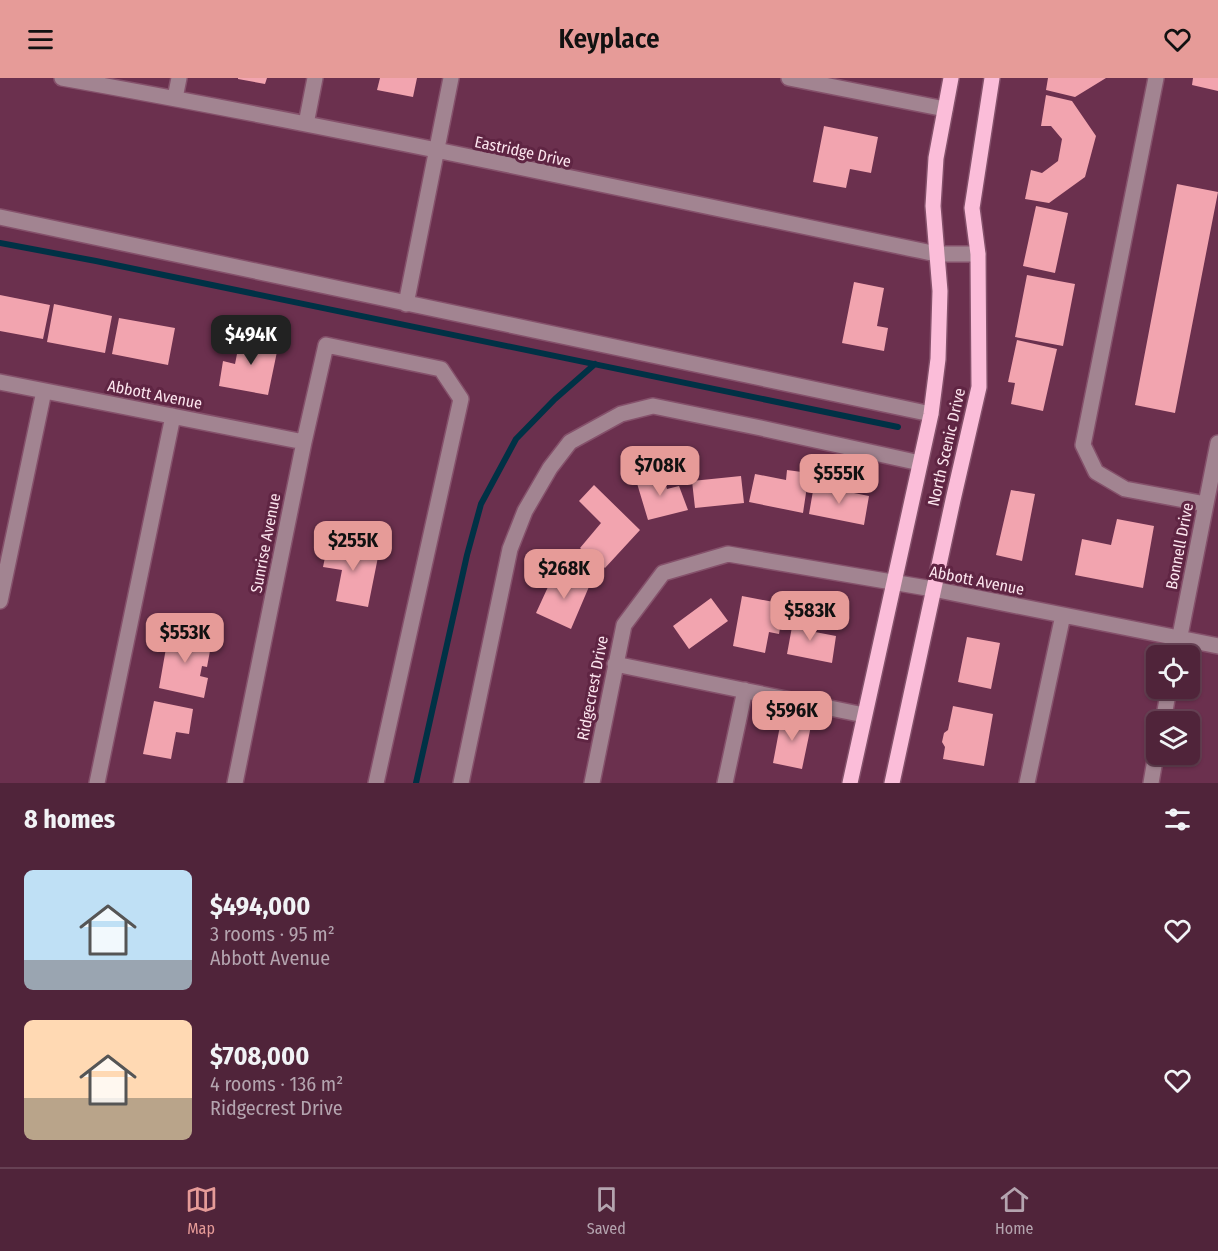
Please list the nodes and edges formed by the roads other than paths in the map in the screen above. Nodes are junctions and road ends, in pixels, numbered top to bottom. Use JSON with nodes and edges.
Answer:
{"nodes":[{"id":1,"x":62,"y":78,"type":"edge"},
{"id":2,"x":179,"y":78,"type":"edge"},
{"id":3,"x":315,"y":78,"type":"edge"},
{"id":4,"x":451,"y":78,"type":"edge"},
{"id":5,"x":789,"y":78,"type":"edge"},
{"id":6,"x":951,"y":78,"type":"edge"},
{"id":7,"x":992,"y":78,"type":"edge"},
{"id":8,"x":1156,"y":78,"type":"edge"},
{"id":9,"x":176,"y":98,"type":"junction"},
{"id":10,"x":945,"y":109,"type":"junction"},
{"id":11,"x":306,"y":124,"type":"junction"},
{"id":12,"x":436,"y":151,"type":"junction"},
{"id":13,"x":0,"y":218,"type":"edge"},
{"id":14,"x":978,"y":254,"type":"junction"},
{"id":15,"x":937,"y":255,"type":"junction"},
{"id":16,"x":406,"y":304,"type":"junction"},
{"id":17,"x":0,"y":382,"type":"edge"},
{"id":18,"x":44,"y":391,"type":"junction"},
{"id":19,"x":931,"y":414,"type":"junction"},
{"id":20,"x":173,"y":416,"type":"junction"},
{"id":21,"x":304,"y":442,"type":"junction"},
{"id":22,"x":1218,"y":443,"type":"edge"},
{"id":23,"x":920,"y":463,"type":"junction"},
{"id":24,"x":1206,"y":504,"type":"junction"},
{"id":25,"x":728,"y":554,"type":"joint"},
{"id":26,"x":893,"y":582,"type":"junction"},
{"id":27,"x":933,"y":589,"type":"junction"},
{"id":28,"x":0,"y":601,"type":"edge"},
{"id":29,"x":1063,"y":615,"type":"junction"},
{"id":30,"x":1179,"y":638,"type":"junction"},
{"id":31,"x":1178,"y":645,"type":"edge"},
{"id":32,"x":1218,"y":646,"type":"edge"},
{"id":33,"x":615,"y":664,"type":"junction"},
{"id":34,"x":745,"y":690,"type":"junction"},
{"id":35,"x":864,"y":715,"type":"junction"},
{"id":36,"x":1154,"y":765,"type":"edge"},
{"id":37,"x":98,"y":783,"type":"edge"},
{"id":38,"x":235,"y":783,"type":"edge"},
{"id":39,"x":375,"y":783,"type":"edge"},
{"id":40,"x":461,"y":783,"type":"edge"},
{"id":41,"x":592,"y":783,"type":"edge"},
{"id":42,"x":725,"y":783,"type":"edge"},
{"id":43,"x":850,"y":783,"type":"edge"},
{"id":44,"x":892,"y":783,"type":"edge"},
{"id":45,"x":1028,"y":783,"type":"edge"},
{"id":46,"x":1151,"y":783,"type":"edge"}],
"edges":[{"from":1,"to":9,"type":"street","name":"Eastridge Drive"},
{"from":2,"to":9,"type":"street"},
{"from":3,"to":11,"type":"street"},
{"from":4,"to":12,"type":"street"},
{"from":5,"to":10,"type":"street"},
{"from":6,"to":10,"type":"main road","name":"North Scenic Drive"},
{"from":7,"to":14,"type":"main road","name":"North Scenic Drive"},
{"from":8,"to":24,"type":"street"},
{"from":9,"to":11,"type":"street","name":"Eastridge Drive"},
{"from":10,"to":15,"type":"main road","name":"North Scenic Drive"},
{"from":11,"to":12,"type":"street","name":"Eastridge Drive"},
{"from":12,"to":15,"type":"street","name":"Eastridge Drive"},
{"from":12,"to":16,"type":"street"},
{"from":13,"to":16,"type":"street"},
{"from":14,"to":15,"type":"street","name":"Eastridge Drive"},
{"from":14,"to":27,"type":"main road","name":"North Scenic Drive"},
{"from":15,"to":19,"type":"main road","name":"North Scenic Drive"},
{"from":16,"to":19,"type":"street"},
{"from":17,"to":18,"type":"street","name":"Abbott Avenue"},
{"from":18,"to":20,"type":"street","name":"Abbott Avenue"},
{"from":18,"to":28,"type":"street"},
{"from":19,"to":23,"type":"main road","name":"North Scenic Drive"},
{"from":20,"to":21,"type":"street","name":"Abbott Avenue"},
{"from":20,"to":37,"type":"street"},
{"from":21,"to":38,"type":"street","name":"Sunrise Avenue"},
{"from":21,"to":39,"type":"street","name":"Sunrise Avenue"},
{"from":22,"to":24,"type":"street","name":"Bonnell Drive"},
{"from":23,"to":26,"type":"main road","name":"North Scenic Drive"},
{"from":23,"to":40,"type":"street"},
{"from":24,"to":30,"type":"street","name":"Bonnell Drive"},
{"from":25,"to":26,"type":"street","name":"Abbott Avenue"},
{"from":25,"to":33,"type":"street","name":"Ridgecrest Drive"},
{"from":26,"to":27,"type":"street","name":"Abbott Avenue"},
{"from":26,"to":35,"type":"main road","name":"North Scenic Drive"},
{"from":27,"to":29,"type":"street","name":"Abbott Avenue"},
{"from":27,"to":44,"type":"main road","name":"North Scenic Drive"},
{"from":29,"to":30,"type":"street","name":"Abbott Avenue"},
{"from":29,"to":45,"type":"street"},
{"from":30,"to":31,"type":"street","name":"Bonnell Drive"},
{"from":30,"to":32,"type":"street","name":"Abbott Avenue"},
{"from":33,"to":34,"type":"street"},
{"from":33,"to":41,"type":"street","name":"Ridgecrest Drive"},
{"from":34,"to":35,"type":"street"},
{"from":34,"to":42,"type":"street"},
{"from":35,"to":43,"type":"main road","name":"North Scenic Drive"},
{"from":36,"to":46,"type":"street"}]}
